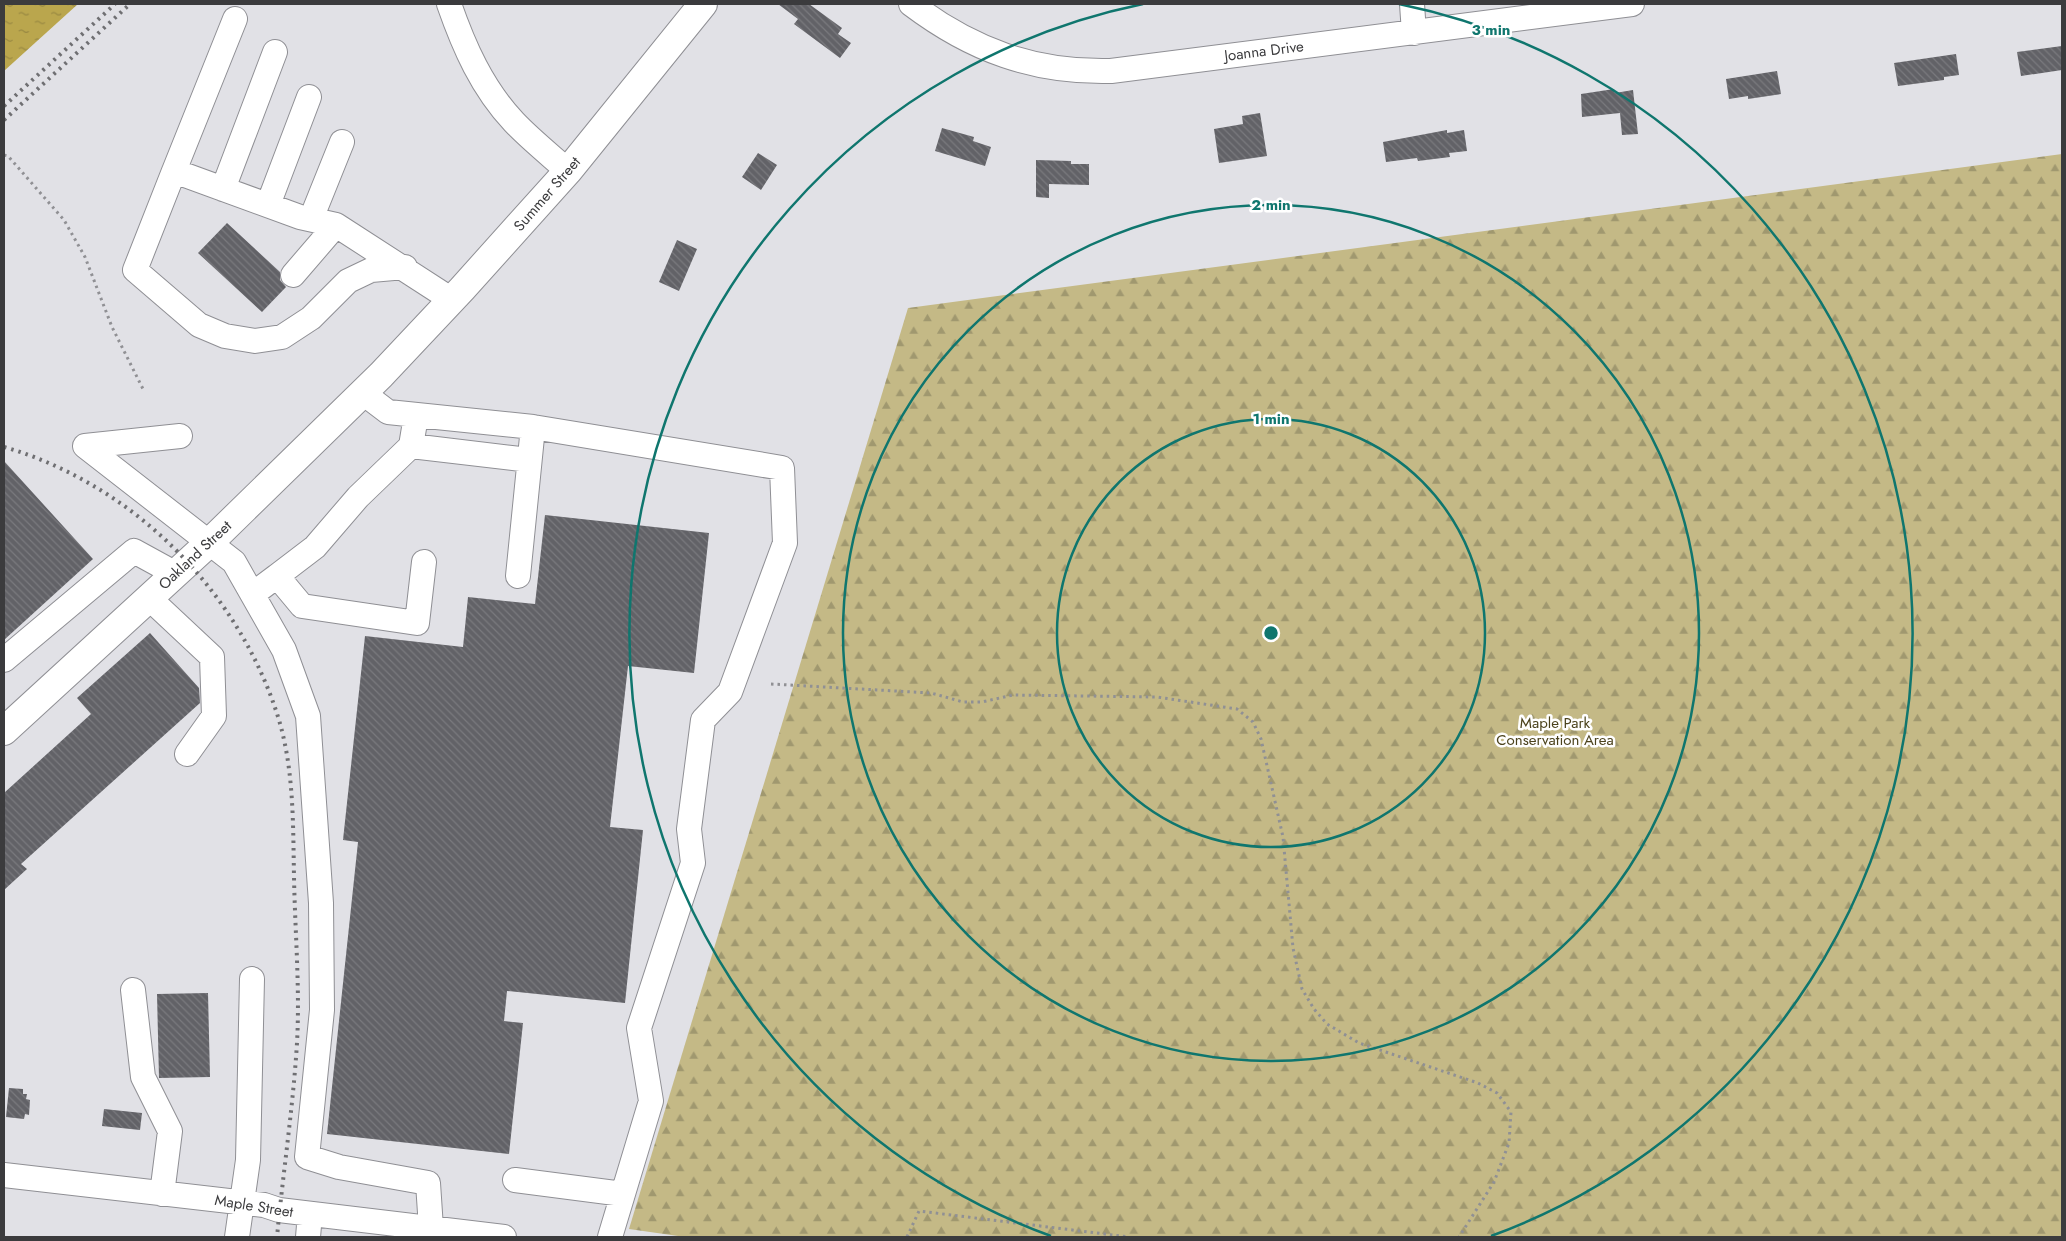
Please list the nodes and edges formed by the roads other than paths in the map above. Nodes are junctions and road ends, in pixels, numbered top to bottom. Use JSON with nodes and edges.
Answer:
{"nodes":[{"id":1,"x":449,"y":4,"type":"edge"},
{"id":2,"x":703,"y":4,"type":"edge"},
{"id":3,"x":911,"y":4,"type":"edge"},
{"id":4,"x":1412,"y":4,"type":"edge"},
{"id":5,"x":1632,"y":4,"type":"edge"},
{"id":6,"x":236,"y":19,"type":"dead end"},
{"id":7,"x":1414,"y":33,"type":"junction"},
{"id":8,"x":275,"y":52,"type":"dead end"},
{"id":9,"x":309,"y":97,"type":"dead end"},
{"id":10,"x":342,"y":142,"type":"dead end"},
{"id":11,"x":174,"y":171,"type":"junction"},
{"id":12,"x":568,"y":171,"type":"junction"},
{"id":13,"x":223,"y":189,"type":"junction"},
{"id":14,"x":268,"y":205,"type":"junction"},
{"id":15,"x":311,"y":219,"type":"junction"},
{"id":16,"x":336,"y":224,"type":"junction"},
{"id":17,"x":404,"y":268,"type":"junction"},
{"id":18,"x":293,"y":275,"type":"dead end"},
{"id":19,"x":452,"y":300,"type":"junction"},
{"id":20,"x":372,"y":384,"type":"junction"},
{"id":21,"x":416,"y":416,"type":"junction"},
{"id":22,"x":532,"y":427,"type":"junction"},
{"id":23,"x":180,"y":436,"type":"dead end"},
{"id":24,"x":411,"y":446,"type":"junction"},
{"id":25,"x":529,"y":460,"type":"junction"},
{"id":26,"x":209,"y":543,"type":"junction"},
{"id":27,"x":424,"y":562,"type":"dead end"},
{"id":28,"x":176,"y":574,"type":"junction"},
{"id":29,"x":277,"y":576,"type":"junction"},
{"id":30,"x":518,"y":576,"type":"dead end"},
{"id":31,"x":253,"y":594,"type":"junction"},
{"id":32,"x":149,"y":598,"type":"junction"},
{"id":33,"x":4,"y":660,"type":"edge"},
{"id":34,"x":4,"y":731,"type":"edge"},
{"id":35,"x":187,"y":754,"type":"dead end"},
{"id":36,"x":252,"y":979,"type":"dead end"},
{"id":37,"x":133,"y":990,"type":"dead end"},
{"id":38,"x":4,"y":1175,"type":"edge"},
{"id":39,"x":515,"y":1180,"type":"dead end"},
{"id":40,"x":162,"y":1194,"type":"junction"},
{"id":41,"x":623,"y":1194,"type":"junction"},
{"id":42,"x":241,"y":1203,"type":"junction"},
{"id":43,"x":310,"y":1214,"type":"junction"},
{"id":44,"x":431,"y":1228,"type":"junction"},
{"id":45,"x":237,"y":1237,"type":"edge"},
{"id":46,"x":308,"y":1237,"type":"edge"},
{"id":47,"x":504,"y":1237,"type":"edge"},
{"id":48,"x":610,"y":1237,"type":"edge"}],
"edges":[{"from":1,"to":12,"type":"street"},
{"from":2,"to":12,"type":"main road","name":"Summer Street"},
{"from":3,"to":7,"type":"street","name":"Joanna Drive"},
{"from":4,"to":7,"type":"street"},
{"from":5,"to":7,"type":"street","name":"Joanna Drive"},
{"from":6,"to":11,"type":"street"},
{"from":8,"to":13,"type":"street"},
{"from":9,"to":14,"type":"street"},
{"from":10,"to":15,"type":"street"},
{"from":11,"to":13,"type":"street"},
{"from":11,"to":17,"type":"street"},
{"from":12,"to":19,"type":"main road","name":"Summer Street"},
{"from":13,"to":14,"type":"street"},
{"from":14,"to":15,"type":"street"},
{"from":15,"to":16,"type":"street"},
{"from":16,"to":17,"type":"street"},
{"from":16,"to":18,"type":"street"},
{"from":17,"to":19,"type":"street"},
{"from":19,"to":20,"type":"main road","name":"Summer Street"},
{"from":20,"to":21,"type":"street"},
{"from":20,"to":26,"type":"main road","name":"Oakland Street"},
{"from":21,"to":22,"type":"street"},
{"from":21,"to":24,"type":"street"},
{"from":22,"to":25,"type":"street"},
{"from":22,"to":41,"type":"street"},
{"from":23,"to":26,"type":"street"},
{"from":24,"to":25,"type":"street"},
{"from":24,"to":29,"type":"street"},
{"from":25,"to":30,"type":"street"},
{"from":26,"to":28,"type":"main road","name":"Oakland Street"},
{"from":26,"to":31,"type":"street"},
{"from":27,"to":29,"type":"street"},
{"from":28,"to":32,"type":"main road","name":"Oakland Street"},
{"from":28,"to":33,"type":"street"},
{"from":29,"to":31,"type":"street"},
{"from":31,"to":44,"type":"street"},
{"from":32,"to":34,"type":"main road","name":"Oakland Street"},
{"from":32,"to":35,"type":"street"},
{"from":36,"to":42,"type":"street"},
{"from":37,"to":40,"type":"street"},
{"from":38,"to":40,"type":"street","name":"Maple Street"},
{"from":39,"to":41,"type":"street"},
{"from":40,"to":42,"type":"street","name":"Maple Street"},
{"from":41,"to":48,"type":"street"},
{"from":42,"to":43,"type":"street","name":"Maple Street"},
{"from":42,"to":45,"type":"street"},
{"from":43,"to":44,"type":"street","name":"Maple Street"},
{"from":43,"to":46,"type":"street"},
{"from":44,"to":47,"type":"street","name":"Maple Street"}]}
